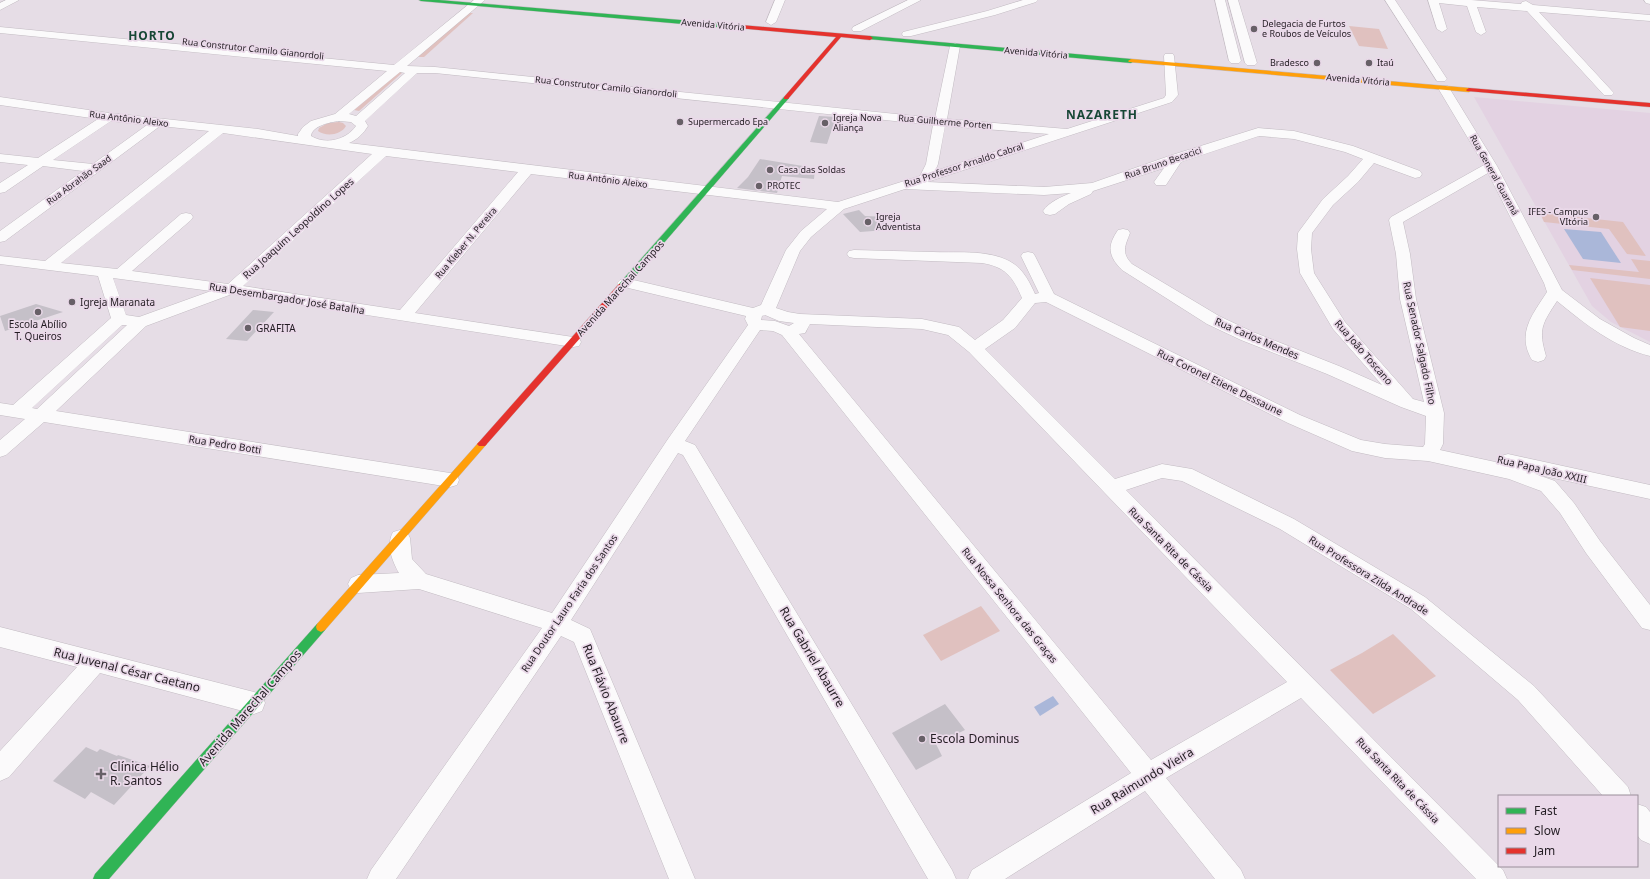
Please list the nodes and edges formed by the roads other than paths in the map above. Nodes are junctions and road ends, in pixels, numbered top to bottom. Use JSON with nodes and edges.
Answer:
{"nodes":[{"id":1,"x":14,"y":0,"type":"edge"},
{"id":2,"x":421,"y":0,"type":"edge"},
{"id":3,"x":511,"y":0,"type":"edge"},
{"id":4,"x":780,"y":0,"type":"edge"},
{"id":5,"x":916,"y":0,"type":"edge"},
{"id":6,"x":1033,"y":0,"type":"edge"},
{"id":7,"x":1220,"y":0,"type":"edge"},
{"id":8,"x":1233,"y":0,"type":"edge"},
{"id":9,"x":1390,"y":0,"type":"edge"},
{"id":10,"x":1434,"y":0,"type":"edge"},
{"id":11,"x":484,"y":3,"type":"edge"},
{"id":12,"x":1470,"y":3,"type":"junction"},
{"id":13,"x":1526,"y":4,"type":"edge"},
{"id":14,"x":0,"y":7,"type":"edge"},
{"id":15,"x":1650,"y":18,"type":"edge"},
{"id":16,"x":771,"y":22,"type":"junction"},
{"id":17,"x":0,"y":24,"type":"edge"},
{"id":18,"x":939,"y":25,"type":"junction"},
{"id":19,"x":856,"y":29,"type":"junction"},
{"id":20,"x":1442,"y":29,"type":"dead end"},
{"id":21,"x":0,"y":30,"type":"edge"},
{"id":22,"x":875,"y":31,"type":"junction"},
{"id":23,"x":1481,"y":32,"type":"dead end"},
{"id":24,"x":907,"y":34,"type":"junction"},
{"id":25,"x":839,"y":36,"type":"junction"},
{"id":26,"x":938,"y":36,"type":"junction"},
{"id":27,"x":955,"y":46,"type":"junction"},
{"id":28,"x":436,"y":51,"type":"dead end"},
{"id":29,"x":1169,"y":60,"type":"junction"},
{"id":30,"x":1235,"y":61,"type":"junction"},
{"id":31,"x":1251,"y":63,"type":"junction"},
{"id":32,"x":419,"y":65,"type":"junction"},
{"id":33,"x":400,"y":66,"type":"junction"},
{"id":34,"x":1442,"y":83,"type":"junction"},
{"id":35,"x":1608,"y":93,"type":"junction"},
{"id":36,"x":1650,"y":97,"type":"edge"},
{"id":37,"x":0,"y":101,"type":"edge"},
{"id":38,"x":778,"y":105,"type":"junction"},
{"id":39,"x":1650,"y":105,"type":"edge"},
{"id":40,"x":109,"y":117,"type":"junction"},
{"id":41,"x":339,"y":117,"type":"junction"},
{"id":42,"x":322,"y":121,"type":"junction"},
{"id":43,"x":939,"y":122,"type":"junction"},
{"id":44,"x":158,"y":123,"type":"junction"},
{"id":45,"x":360,"y":123,"type":"junction"},
{"id":46,"x":220,"y":130,"type":"junction"},
{"id":47,"x":1066,"y":132,"type":"junction"},
{"id":48,"x":258,"y":133,"type":"junction"},
{"id":49,"x":310,"y":142,"type":"junction"},
{"id":50,"x":323,"y":144,"type":"junction"},
{"id":51,"x":380,"y":151,"type":"junction"},
{"id":52,"x":1372,"y":157,"type":"junction"},
{"id":53,"x":0,"y":158,"type":"edge"},
{"id":54,"x":1177,"y":158,"type":"junction"},
{"id":55,"x":38,"y":163,"type":"junction"},
{"id":56,"x":932,"y":164,"type":"junction"},
{"id":57,"x":1491,"y":166,"type":"junction"},
{"id":58,"x":95,"y":168,"type":"junction"},
{"id":59,"x":527,"y":170,"type":"junction"},
{"id":60,"x":953,"y":170,"type":"junction"},
{"id":61,"x":1415,"y":174,"type":"dead end"},
{"id":62,"x":926,"y":177,"type":"junction"},
{"id":63,"x":1161,"y":182,"type":"dead end"},
{"id":64,"x":904,"y":185,"type":"junction"},
{"id":65,"x":1094,"y":187,"type":"junction"},
{"id":66,"x":0,"y":189,"type":"edge"},
{"id":67,"x":704,"y":191,"type":"junction"},
{"id":68,"x":839,"y":206,"type":"junction"},
{"id":69,"x":1050,"y":211,"type":"dead end"},
{"id":70,"x":186,"y":216,"type":"dead end"},
{"id":71,"x":1123,"y":234,"type":"dead end"},
{"id":72,"x":0,"y":238,"type":"edge"},
{"id":73,"x":854,"y":254,"type":"dead end"},
{"id":74,"x":1028,"y":256,"type":"dead end"},
{"id":75,"x":0,"y":260,"type":"edge"},
{"id":76,"x":48,"y":266,"type":"junction"},
{"id":77,"x":104,"y":272,"type":"junction"},
{"id":78,"x":120,"y":274,"type":"junction"},
{"id":79,"x":625,"y":283,"type":"junction"},
{"id":80,"x":231,"y":289,"type":"junction"},
{"id":81,"x":1555,"y":292,"type":"junction"},
{"id":82,"x":1048,"y":297,"type":"junction"},
{"id":83,"x":1030,"y":299,"type":"junction"},
{"id":84,"x":404,"y":316,"type":"junction"},
{"id":85,"x":759,"y":316,"type":"junction"},
{"id":86,"x":119,"y":319,"type":"junction"},
{"id":87,"x":140,"y":322,"type":"junction"},
{"id":88,"x":794,"y":325,"type":"junction"},
{"id":89,"x":573,"y":342,"type":"junction"},
{"id":90,"x":975,"y":348,"type":"junction"},
{"id":91,"x":1650,"y":351,"type":"edge"},
{"id":92,"x":1538,"y":356,"type":"dead end"},
{"id":93,"x":1407,"y":403,"type":"junction"},
{"id":94,"x":8,"y":411,"type":"edge"},
{"id":95,"x":1435,"y":413,"type":"junction"},
{"id":96,"x":41,"y":415,"type":"junction"},
{"id":97,"x":674,"y":444,"type":"junction"},
{"id":98,"x":1431,"y":449,"type":"junction"},
{"id":99,"x":0,"y":450,"type":"edge"},
{"id":100,"x":450,"y":480,"type":"junction"},
{"id":101,"x":1111,"y":488,"type":"junction"},
{"id":102,"x":1650,"y":492,"type":"edge"},
{"id":103,"x":400,"y":538,"type":"junction"},
{"id":104,"x":419,"y":580,"type":"junction"},
{"id":105,"x":358,"y":584,"type":"junction"},
{"id":106,"x":1650,"y":621,"type":"edge"},
{"id":107,"x":557,"y":624,"type":"junction"},
{"id":108,"x":0,"y":637,"type":"edge"},
{"id":109,"x":96,"y":662,"type":"junction"},
{"id":110,"x":1304,"y":684,"type":"junction"},
{"id":111,"x":254,"y":703,"type":"junction"},
{"id":112,"x":0,"y":769,"type":"edge"},
{"id":113,"x":1149,"y":775,"type":"junction"},
{"id":114,"x":1618,"y":795,"type":"edge"},
{"id":115,"x":1638,"y":817,"type":"edge"},
{"id":116,"x":1650,"y":831,"type":"edge"},
{"id":117,"x":100,"y":879,"type":"edge"},
{"id":118,"x":380,"y":879,"type":"edge"},
{"id":119,"x":682,"y":879,"type":"edge"},
{"id":120,"x":943,"y":879,"type":"edge"},
{"id":121,"x":981,"y":879,"type":"edge"},
{"id":122,"x":1232,"y":879,"type":"edge"},
{"id":123,"x":1494,"y":879,"type":"edge"}],
"edges":[{"from":1,"to":14,"type":"street"},
{"from":2,"to":11,"type":"main road","name":"Avenida Vitória"},
{"from":3,"to":16,"type":"main road","name":"Avenida Vitória"},
{"from":4,"to":16,"type":"street"},
{"from":5,"to":19,"type":"street"},
{"from":6,"to":18,"type":"street"},
{"from":7,"to":30,"type":"street"},
{"from":8,"to":31,"type":"street"},
{"from":9,"to":34,"type":"street","name":"Rua General Guaraná"},
{"from":10,"to":12,"type":"street"},
{"from":10,"to":20,"type":"street"},
{"from":11,"to":25,"type":"main road","name":"Avenida Vitória"},
{"from":11,"to":28,"type":"street"},
{"from":11,"to":33,"type":"street"},
{"from":12,"to":13,"type":"street"},
{"from":12,"to":23,"type":"street"},
{"from":13,"to":15,"type":"street"},
{"from":13,"to":35,"type":"street"},
{"from":16,"to":19,"type":"main road","name":"Avenida Vitória"},
{"from":17,"to":33,"type":"street","name":"Rua Construtor Camilo Gianordoli"},
{"from":18,"to":24,"type":"street"},
{"from":18,"to":26,"type":"street"},
{"from":19,"to":22,"type":"main road","name":"Avenida Vitória"},
{"from":21,"to":33,"type":"street","name":"Rua Construtor Camilo Gianordoli"},
{"from":22,"to":24,"type":"main road","name":"Avenida Vitória"},
{"from":22,"to":25,"type":"main road"},
{"from":24,"to":26,"type":"main road","name":"Avenida Vitória"},
{"from":25,"to":27,"type":"main road","name":"Avenida Vitória"},
{"from":25,"to":38,"type":"main road","name":"Avenida Marechal Campos"},
{"from":26,"to":29,"type":"main road","name":"Avenida Vitória"},
{"from":27,"to":29,"type":"main road","name":"Avenida Vitória"},
{"from":27,"to":43,"type":"street"},
{"from":29,"to":30,"type":"main road","name":"Avenida Vitória"},
{"from":29,"to":34,"type":"main road","name":"Avenida Vitória"},
{"from":29,"to":47,"type":"street","name":"Rua Professor Arnaldo Cabral"},
{"from":30,"to":31,"type":"main road","name":"Avenida Vitória"},
{"from":31,"to":34,"type":"main road","name":"Avenida Vitória"},
{"from":32,"to":33,"type":"street","name":"Rua Construtor Camilo Gianordoli"},
{"from":32,"to":38,"type":"street","name":"Rua Construtor Camilo Gianordoli"},
{"from":32,"to":45,"type":"street"},
{"from":33,"to":41,"type":"street"},
{"from":34,"to":35,"type":"main road","name":"Avenida Vitória"},
{"from":34,"to":39,"type":"main road","name":"Avenida Vitória"},
{"from":34,"to":57,"type":"street","name":"Rua General Guaraná"},
{"from":35,"to":36,"type":"main road","name":"Avenida Vitória"},
{"from":37,"to":40,"type":"street","name":"Rua Antônio Aleixo"},
{"from":38,"to":43,"type":"street","name":"Rua Guilherme Porten"},
{"from":38,"to":67,"type":"main road","name":"Avenida Marechal Campos"},
{"from":40,"to":44,"type":"street","name":"Rua Antônio Aleixo"},
{"from":40,"to":55,"type":"street"},
{"from":41,"to":42,"type":"street","name":"Rua Antônio Aleixo"},
{"from":41,"to":45,"type":"street"},
{"from":42,"to":48,"type":"street","name":"Rua Antônio Aleixo"},
{"from":42,"to":49,"type":"street"},
{"from":43,"to":47,"type":"street","name":"Rua Guilherme Porten"},
{"from":43,"to":56,"type":"street"},
{"from":44,"to":46,"type":"street","name":"Rua Antônio Aleixo"},
{"from":44,"to":58,"type":"street","name":"Rua Abrahão Saad"},
{"from":45,"to":50,"type":"street"},
{"from":45,"to":51,"type":"street"},
{"from":46,"to":48,"type":"street","name":"Rua Antônio Aleixo"},
{"from":46,"to":76,"type":"street"},
{"from":47,"to":60,"type":"street","name":"Rua Professor Arnaldo Cabral"},
{"from":48,"to":49,"type":"street","name":"Rua Antônio Aleixo"},
{"from":49,"to":50,"type":"street","name":"Rua Antônio Aleixo"},
{"from":50,"to":51,"type":"street","name":"Rua Antônio Aleixo"},
{"from":51,"to":59,"type":"street","name":"Rua Antônio Aleixo"},
{"from":51,"to":80,"type":"street","name":"Rua Joaquim Leopoldino Lopes"},
{"from":52,"to":54,"type":"street","name":"Rua Bruno Becacici"},
{"from":52,"to":61,"type":"street","name":"Rua Bruno Becacici"},
{"from":52,"to":93,"type":"street","name":"Rua João Toscano"},
{"from":53,"to":55,"type":"street"},
{"from":54,"to":63,"type":"street"},
{"from":54,"to":65,"type":"street","name":"Rua Bruno Becacici"},
{"from":55,"to":58,"type":"street"},
{"from":55,"to":66,"type":"street"},
{"from":56,"to":60,"type":"street"},
{"from":56,"to":62,"type":"street"},
{"from":57,"to":81,"type":"street","name":"Rua General Guaraná"},
{"from":57,"to":95,"type":"street","name":"Rua Senador Salgado Filho"},
{"from":58,"to":72,"type":"street","name":"Rua Abrahão Saad"},
{"from":59,"to":67,"type":"street","name":"Rua Antônio Aleixo"},
{"from":59,"to":84,"type":"street","name":"Rua Kleber N. Pereira"},
{"from":60,"to":62,"type":"street","name":"Rua Professor Arnaldo Cabral"},
{"from":62,"to":64,"type":"street","name":"Rua Professor Arnaldo Cabral"},
{"from":64,"to":65,"type":"street","name":"Rua Bruno Becacici"},
{"from":64,"to":68,"type":"street","name":"Rua Professor Arnaldo Cabral"},
{"from":65,"to":69,"type":"street"},
{"from":67,"to":68,"type":"street","name":"Rua Antônio Aleixo"},
{"from":67,"to":79,"type":"main road","name":"Avenida Marechal Campos"},
{"from":68,"to":85,"type":"street","name":"Rua Professor Arnaldo Cabral"},
{"from":70,"to":78,"type":"street"},
{"from":71,"to":93,"type":"street","name":"Rua Carlos Mendes"},
{"from":73,"to":83,"type":"street"},
{"from":74,"to":82,"type":"street"},
{"from":75,"to":76,"type":"street","name":"Rua Desembargador José Batalha"},
{"from":76,"to":77,"type":"street","name":"Rua Desembargador José Batalha"},
{"from":77,"to":78,"type":"street","name":"Rua Desembargador José Batalha"},
{"from":77,"to":86,"type":"street"},
{"from":78,"to":80,"type":"street","name":"Rua Desembargador José Batalha"},
{"from":79,"to":85,"type":"street"},
{"from":79,"to":89,"type":"main road","name":"Avenida Marechal Campos"},
{"from":80,"to":84,"type":"street","name":"Rua Desembargador José Batalha"},
{"from":80,"to":87,"type":"street","name":"Rua Joaquim Leopoldino Lopes"},
{"from":81,"to":91,"type":"street","name":"Rua General Guaraná"},
{"from":81,"to":92,"type":"street"},
{"from":82,"to":83,"type":"street"},
{"from":82,"to":98,"type":"street","name":"Rua Coronel Etiene Dessaune"},
{"from":83,"to":90,"type":"street"},
{"from":84,"to":89,"type":"street","name":"Rua Desembargador José Batalha"},
{"from":85,"to":88,"type":"street","name":"Rua Santa Rita de Cássia"},
{"from":85,"to":97,"type":"street","name":"Rua Doutor Lauro Faria dos Santos"},
{"from":86,"to":87,"type":"street","name":"Rua Joaquim Leopoldino Lopes"},
{"from":86,"to":94,"type":"street"},
{"from":87,"to":96,"type":"street","name":"Rua Joaquim Leopoldino Lopes"},
{"from":88,"to":90,"type":"street","name":"Rua Santa Rita de Cássia"},
{"from":88,"to":113,"type":"street","name":"Rua Nossa Senhora das Graças"},
{"from":89,"to":100,"type":"main road","name":"Avenida Marechal Campos"},
{"from":90,"to":101,"type":"street","name":"Rua Santa Rita de Cássia"},
{"from":93,"to":95,"type":"street","name":"Rua João Toscano"},
{"from":94,"to":96,"type":"street","name":"Rua Pedro Botti"},
{"from":95,"to":98,"type":"street","name":"Rua Senador Salgado Filho"},
{"from":96,"to":99,"type":"street","name":"Rua Joaquim Leopoldino Lopes"},
{"from":96,"to":100,"type":"street","name":"Rua Pedro Botti"},
{"from":97,"to":107,"type":"street","name":"Rua Doutor Lauro Faria dos Santos"},
{"from":97,"to":120,"type":"street","name":"Rua Gabriel Abaurre"},
{"from":98,"to":102,"type":"street","name":"Rua Papa João XXIII"},
{"from":98,"to":106,"type":"street"},
{"from":100,"to":103,"type":"main road","name":"Avenida Marechal Campos"},
{"from":101,"to":110,"type":"street","name":"Rua Santa Rita de Cássia"},
{"from":101,"to":114,"type":"street","name":"Rua Professora Zilda Andrade"},
{"from":103,"to":104,"type":"street"},
{"from":103,"to":105,"type":"main road","name":"Avenida Marechal Campos"},
{"from":104,"to":105,"type":"street","name":"Rua Flávio Abaurre"},
{"from":104,"to":107,"type":"street","name":"Rua Flávio Abaurre"},
{"from":105,"to":111,"type":"main road","name":"Avenida Marechal Campos"},
{"from":107,"to":118,"type":"street","name":"Rua Doutor Lauro Faria dos Santos"},
{"from":107,"to":119,"type":"street","name":"Rua Flávio Abaurre"},
{"from":108,"to":109,"type":"street","name":"Rua Juvenal César Caetano"},
{"from":109,"to":111,"type":"street","name":"Rua Juvenal César Caetano"},
{"from":109,"to":112,"type":"street"},
{"from":110,"to":113,"type":"street","name":"Rua Raimundo Vieira"},
{"from":110,"to":123,"type":"street","name":"Rua Santa Rita de Cássia"},
{"from":111,"to":117,"type":"main road","name":"Avenida Marechal Campos"},
{"from":113,"to":121,"type":"street","name":"Rua Raimundo Vieira"},
{"from":113,"to":122,"type":"street","name":"Rua Nossa Senhora das Graças"},
{"from":115,"to":116,"type":"street"}]}
